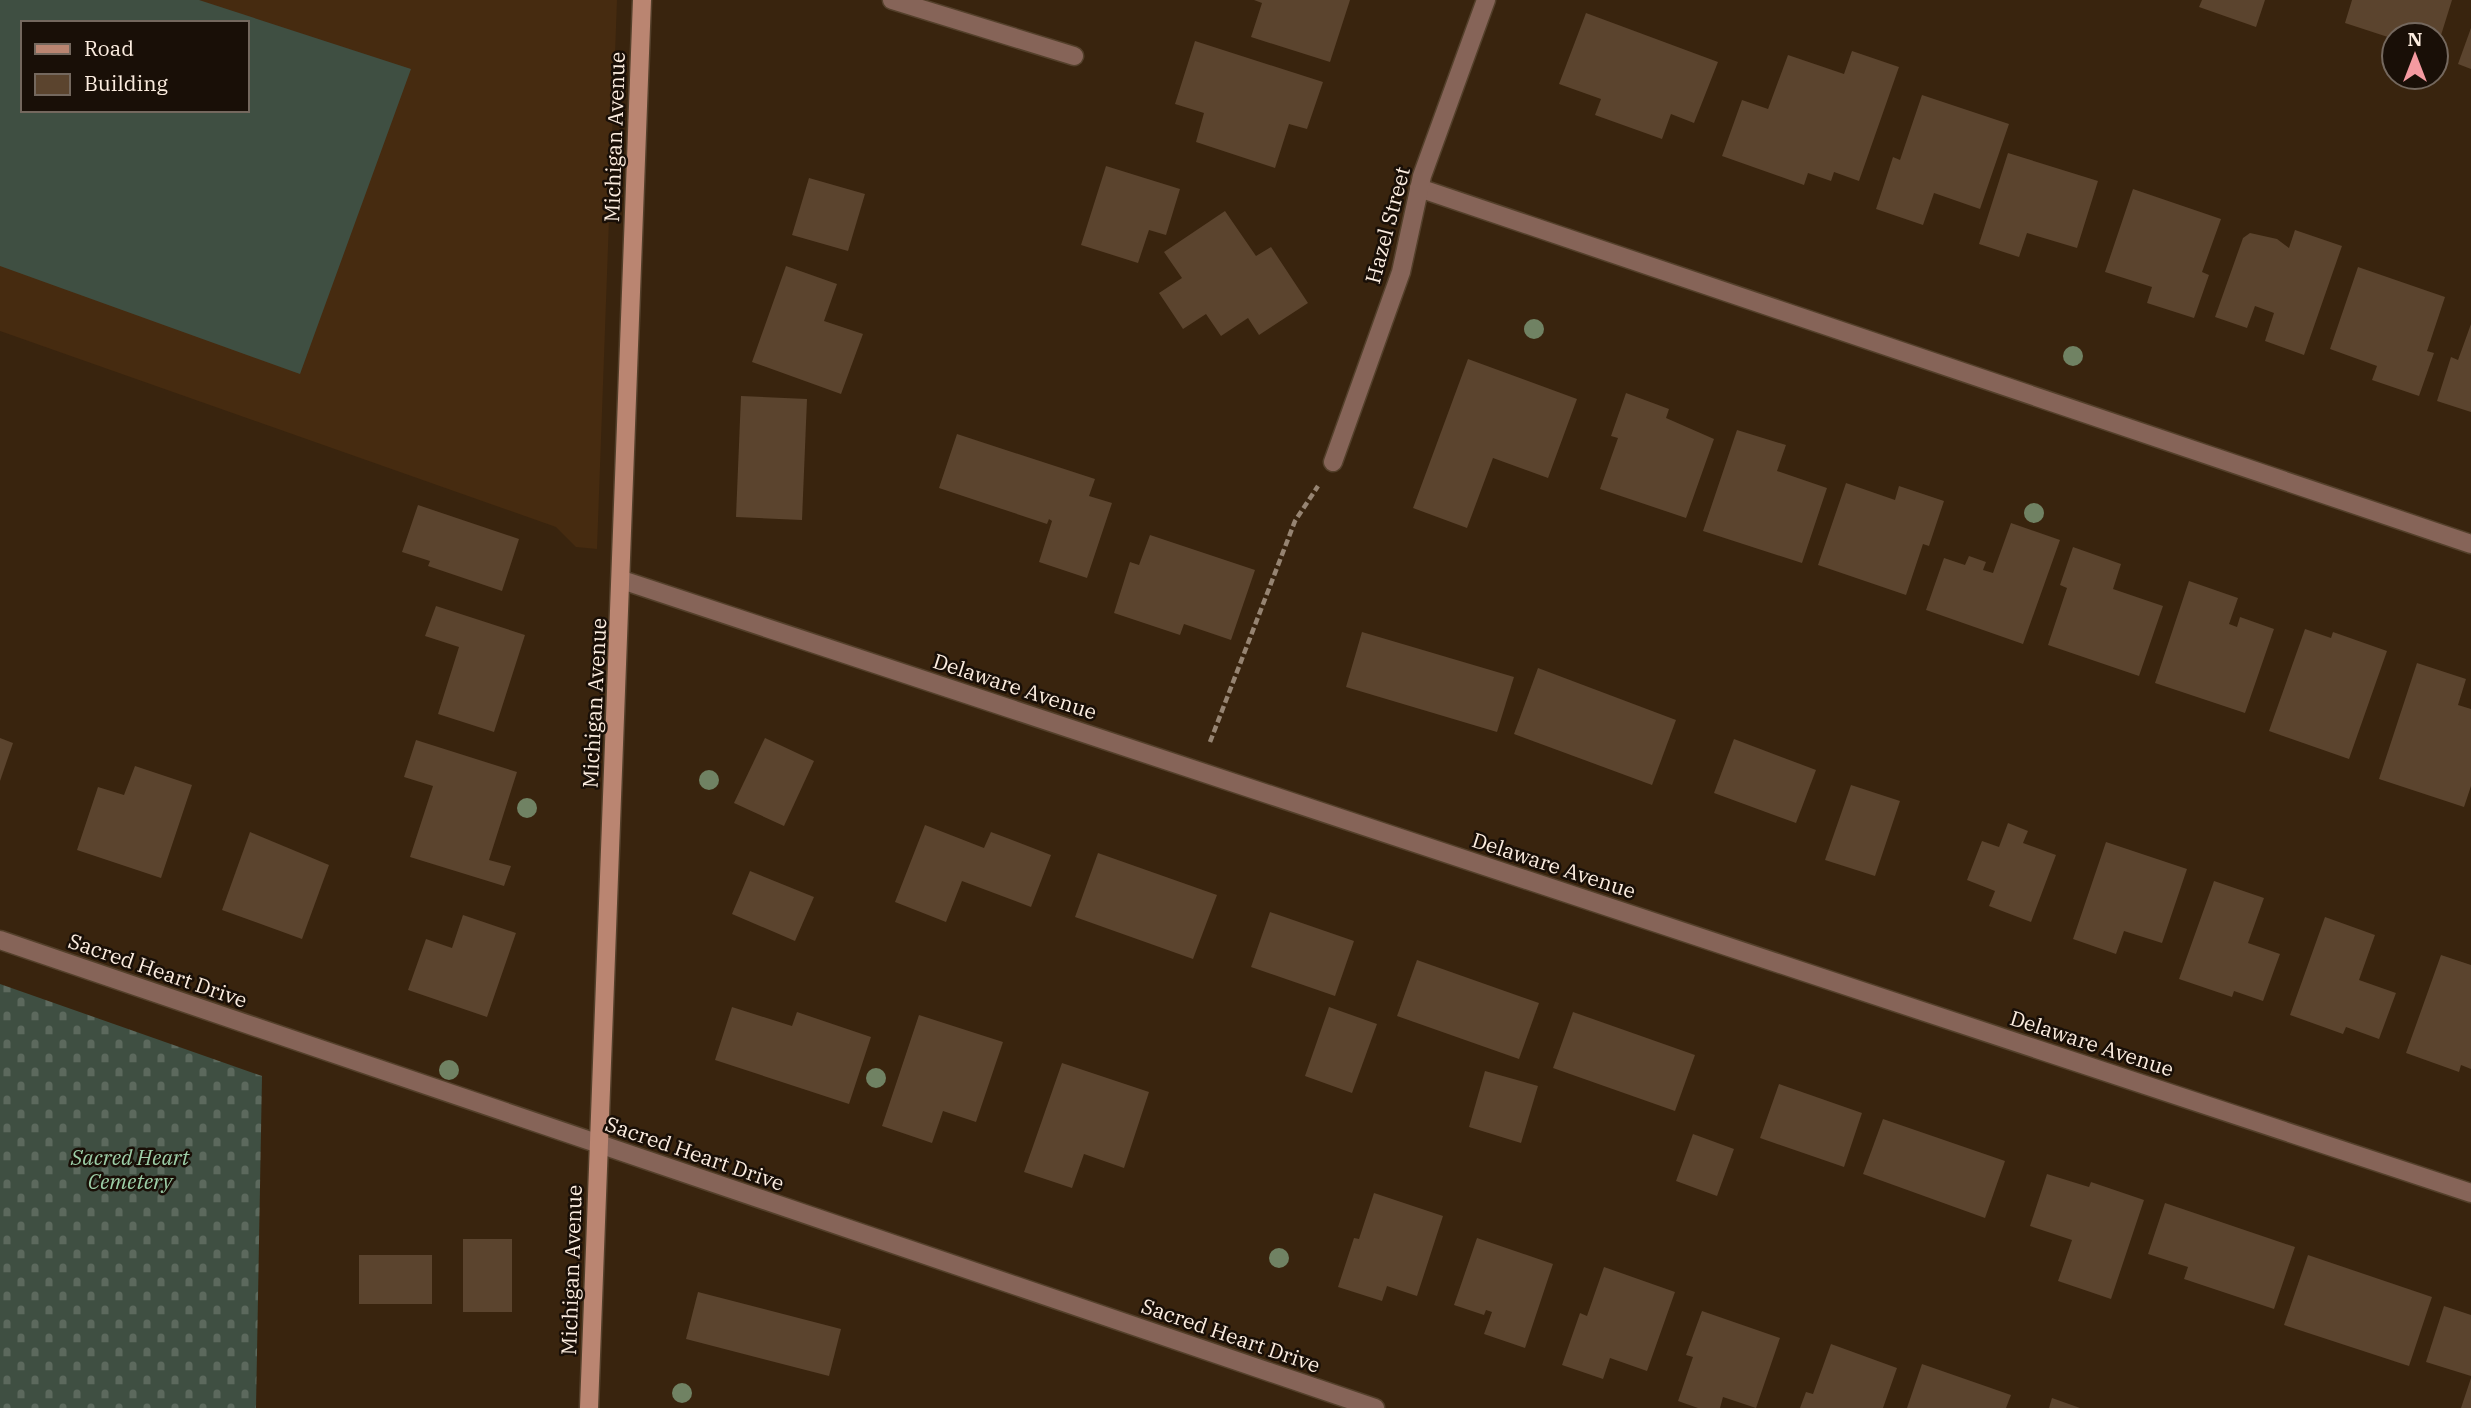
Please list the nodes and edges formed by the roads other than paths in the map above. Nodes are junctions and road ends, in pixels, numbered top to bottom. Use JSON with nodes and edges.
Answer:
{"nodes":[{"id":1,"x":642,"y":0,"type":"edge"},
{"id":2,"x":892,"y":0,"type":"edge"},
{"id":3,"x":1486,"y":0,"type":"edge"},
{"id":4,"x":1074,"y":56,"type":"dead end"},
{"id":5,"x":1419,"y":188,"type":"junction"},
{"id":6,"x":1334,"y":462,"type":"road end"},
{"id":7,"x":2471,"y":544,"type":"edge"},
{"id":8,"x":622,"y":580,"type":"junction"},
{"id":9,"x":0,"y":940,"type":"edge"},
{"id":10,"x":597,"y":1143,"type":"junction"},
{"id":11,"x":2471,"y":1193,"type":"edge"},
{"id":12,"x":589,"y":1408,"type":"edge"},
{"id":13,"x":1375,"y":1408,"type":"edge"}],
"edges":[{"from":1,"to":8,"type":"street","name":"Michigan Avenue"},
{"from":2,"to":4,"type":"street"},
{"from":3,"to":5,"type":"street","name":"Hazel Street"},
{"from":5,"to":6,"type":"street","name":"Hazel Street"},
{"from":5,"to":7,"type":"street"},
{"from":8,"to":10,"type":"street","name":"Michigan Avenue"},
{"from":8,"to":11,"type":"street","name":"Delaware Avenue"},
{"from":9,"to":10,"type":"street","name":"Sacred Heart Drive"},
{"from":10,"to":12,"type":"street","name":"Michigan Avenue"},
{"from":10,"to":13,"type":"street","name":"Sacred Heart Drive"}]}
